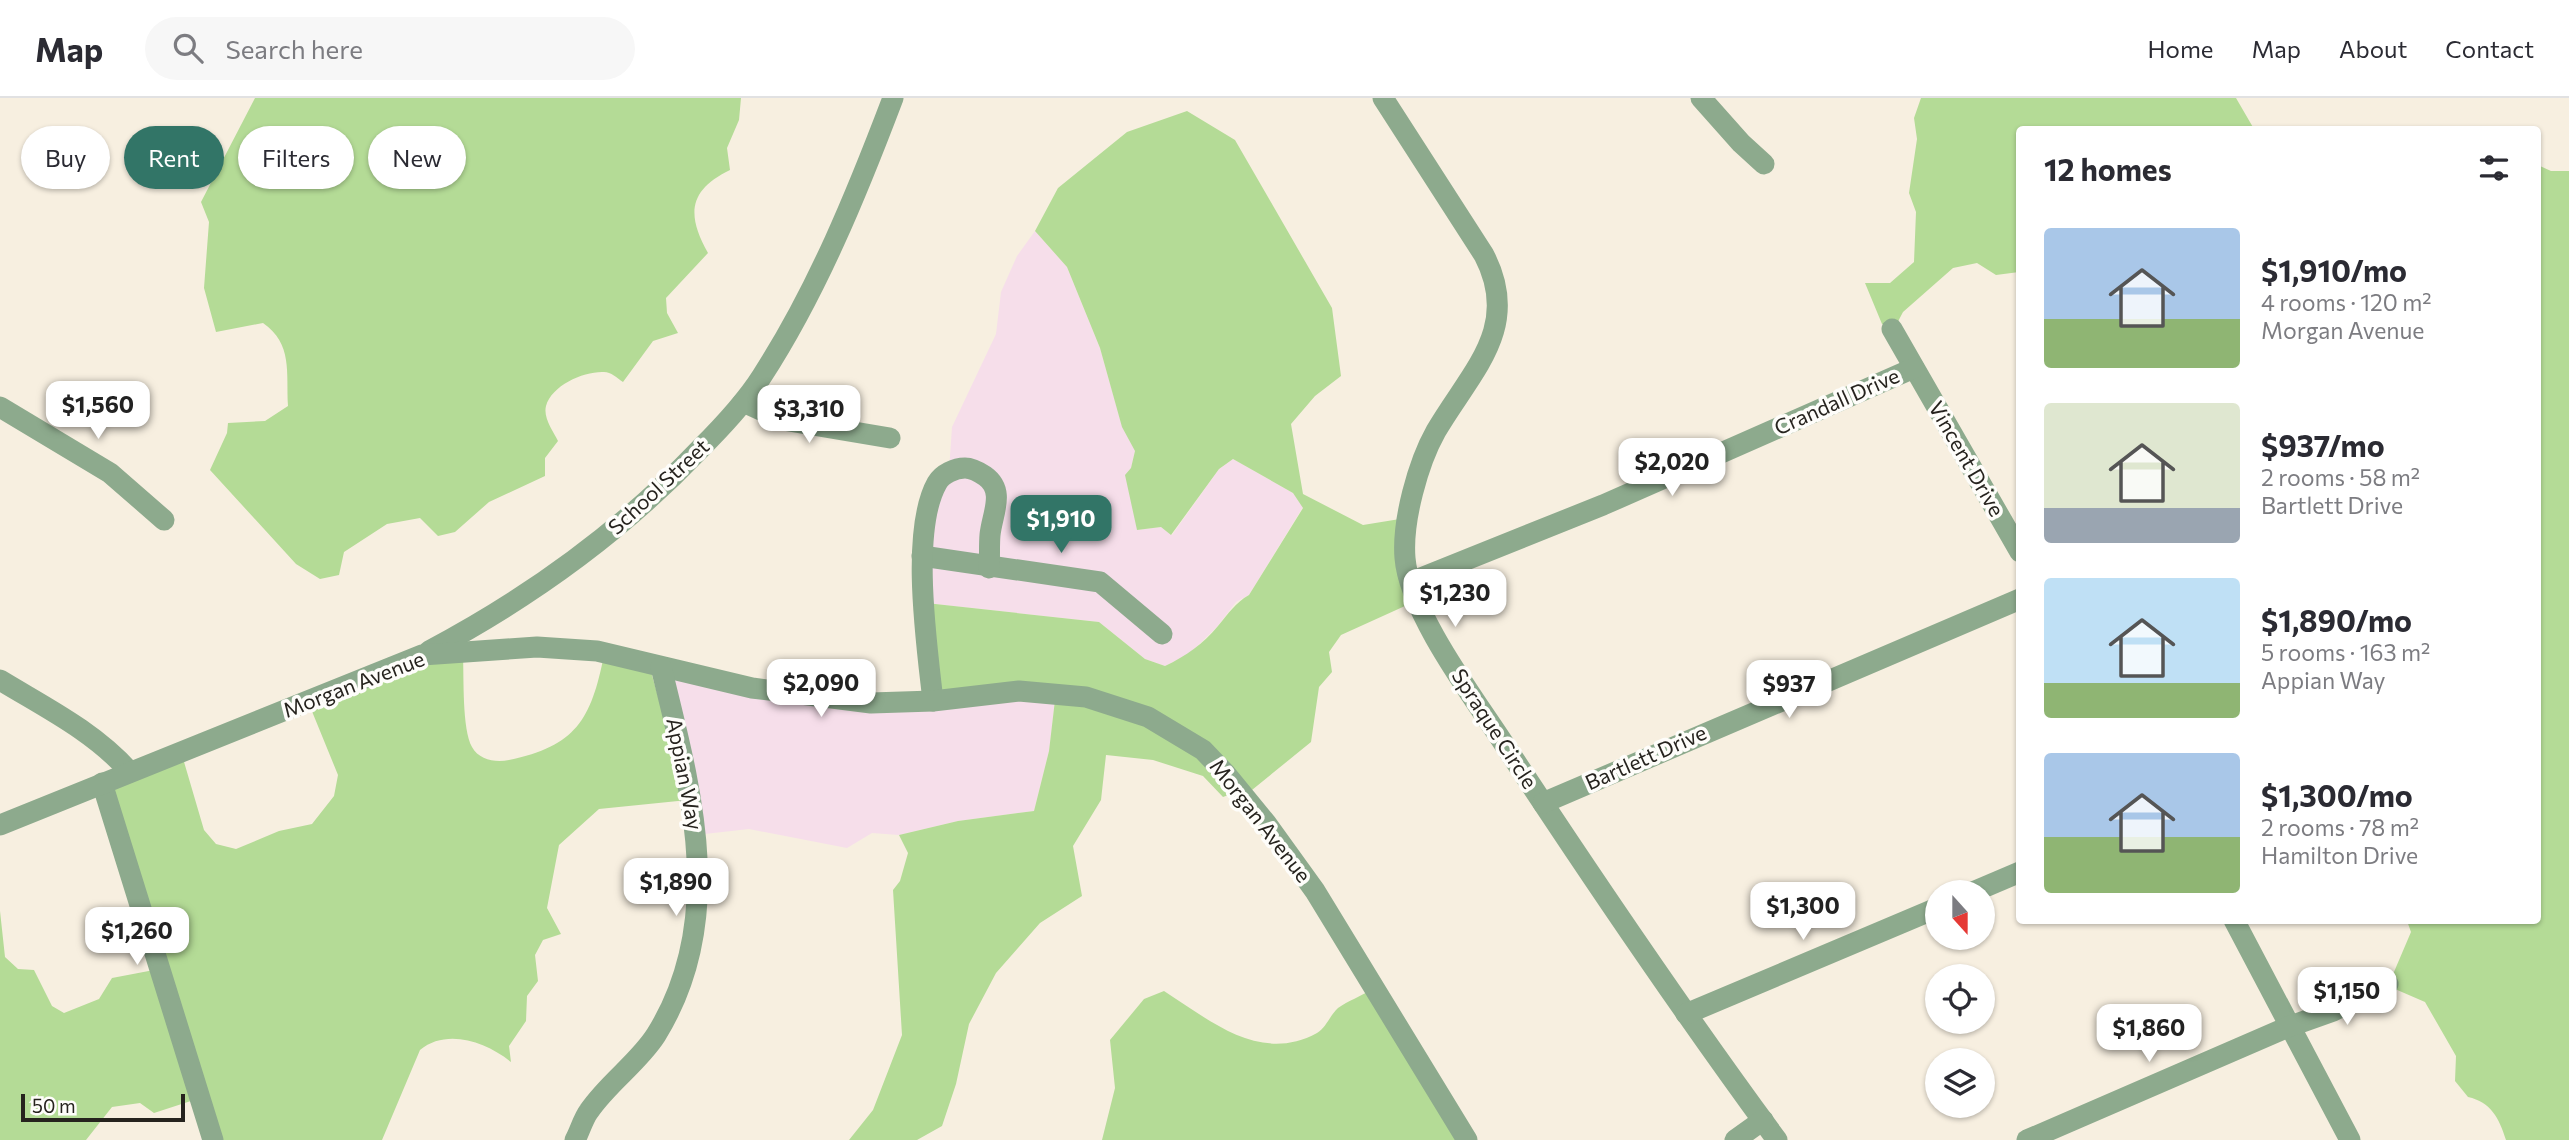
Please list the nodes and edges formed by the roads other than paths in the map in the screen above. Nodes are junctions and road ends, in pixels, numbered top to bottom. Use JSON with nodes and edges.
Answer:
{"nodes":[{"id":1,"x":893,"y":98,"type":"edge"},
{"id":2,"x":1383,"y":98,"type":"edge"},
{"id":3,"x":1701,"y":98,"type":"edge"},
{"id":4,"x":1764,"y":164,"type":"dead end"},
{"id":5,"x":1892,"y":328,"type":"dead end"},
{"id":6,"x":1914,"y":368,"type":"junction"},
{"id":7,"x":743,"y":402,"type":"junction"},
{"id":8,"x":0,"y":407,"type":"edge"},
{"id":9,"x":890,"y":438,"type":"dead end"},
{"id":10,"x":164,"y":520,"type":"dead end"},
{"id":11,"x":2016,"y":545,"type":"edge"},
{"id":12,"x":922,"y":556,"type":"junction"},
{"id":13,"x":989,"y":568,"type":"junction"},
{"id":14,"x":1411,"y":582,"type":"junction"},
{"id":15,"x":2016,"y":601,"type":"edge"},
{"id":16,"x":1162,"y":634,"type":"dead end"},
{"id":17,"x":422,"y":655,"type":"junction"},
{"id":18,"x":661,"y":667,"type":"junction"},
{"id":19,"x":0,"y":681,"type":"edge"},
{"id":20,"x":933,"y":701,"type":"junction"},
{"id":21,"x":129,"y":771,"type":"junction"},
{"id":22,"x":102,"y":783,"type":"junction"},
{"id":23,"x":1543,"y":803,"type":"junction"},
{"id":24,"x":0,"y":825,"type":"edge"},
{"id":25,"x":2016,"y":874,"type":"edge"},
{"id":26,"x":1995,"y":883,"type":"edge"},
{"id":27,"x":1925,"y":913,"type":"edge"},
{"id":28,"x":2236,"y":924,"type":"edge"},
{"id":29,"x":2388,"y":984,"type":"dead end"},
{"id":30,"x":1686,"y":1014,"type":"junction"},
{"id":31,"x":2288,"y":1027,"type":"junction"},
{"id":32,"x":1763,"y":1120,"type":"junction"},
{"id":33,"x":213,"y":1140,"type":"edge"},
{"id":34,"x":575,"y":1140,"type":"edge"},
{"id":35,"x":1467,"y":1140,"type":"edge"},
{"id":36,"x":1735,"y":1140,"type":"edge"},
{"id":37,"x":1777,"y":1140,"type":"edge"},
{"id":38,"x":2026,"y":1140,"type":"edge"},
{"id":39,"x":2350,"y":1140,"type":"edge"}],
"edges":[{"from":1,"to":7,"type":"street","name":"School Street"},
{"from":2,"to":14,"type":"street","name":"Spraque Circle"},
{"from":3,"to":4,"type":"street"},
{"from":5,"to":6,"type":"street","name":"Vincent Drive"},
{"from":6,"to":11,"type":"street","name":"Vincent Drive"},
{"from":6,"to":14,"type":"street","name":"Crandall Drive"},
{"from":7,"to":9,"type":"street"},
{"from":7,"to":17,"type":"street","name":"School Street"},
{"from":8,"to":10,"type":"street"},
{"from":12,"to":13,"type":"street"},
{"from":12,"to":13,"type":"street"},
{"from":12,"to":20,"type":"street"},
{"from":13,"to":16,"type":"street"},
{"from":14,"to":23,"type":"street","name":"Spraque Circle"},
{"from":15,"to":23,"type":"street","name":"Bartlett Drive"},
{"from":17,"to":18,"type":"street","name":"Morgan Avenue"},
{"from":17,"to":21,"type":"street","name":"Morgan Avenue"},
{"from":18,"to":20,"type":"street","name":"Morgan Avenue"},
{"from":18,"to":34,"type":"street","name":"Appian Way"},
{"from":19,"to":21,"type":"street"},
{"from":20,"to":35,"type":"street","name":"Morgan Avenue"},
{"from":21,"to":22,"type":"street","name":"Morgan Avenue"},
{"from":22,"to":24,"type":"street","name":"Morgan Avenue"},
{"from":22,"to":33,"type":"street"},
{"from":23,"to":30,"type":"street","name":"Spraque Circle"},
{"from":25,"to":26,"type":"street"},
{"from":27,"to":30,"type":"street"},
{"from":28,"to":31,"type":"street"},
{"from":29,"to":31,"type":"street"},
{"from":30,"to":32,"type":"street","name":"Spraque Circle"},
{"from":31,"to":38,"type":"street"},
{"from":31,"to":39,"type":"street"},
{"from":32,"to":36,"type":"street"},
{"from":32,"to":37,"type":"street","name":"Spraque Circle"}]}
